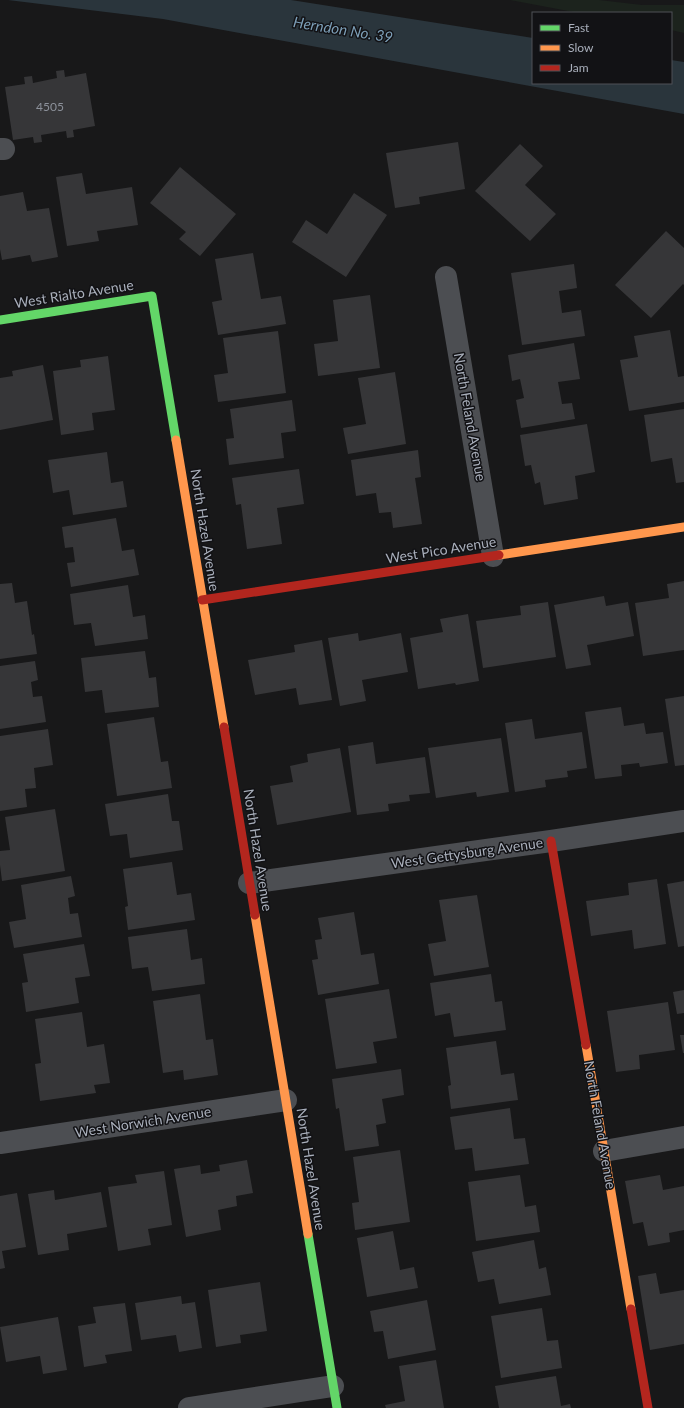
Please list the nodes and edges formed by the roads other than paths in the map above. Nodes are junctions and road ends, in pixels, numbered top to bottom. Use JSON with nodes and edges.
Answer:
{"nodes":[{"id":1,"x":446,"y":277,"type":"dead end"},
{"id":2,"x":152,"y":296,"type":"joint"},
{"id":3,"x":0,"y":320,"type":"edge"},
{"id":4,"x":684,"y":527,"type":"edge"},
{"id":5,"x":493,"y":556,"type":"junction"},
{"id":6,"x":202,"y":600,"type":"junction"},
{"id":7,"x":684,"y":821,"type":"edge"},
{"id":8,"x":551,"y":841,"type":"junction"},
{"id":9,"x":249,"y":883,"type":"junction"},
{"id":10,"x":286,"y":1100,"type":"junction"},
{"id":11,"x":684,"y":1137,"type":"edge"},
{"id":12,"x":0,"y":1143,"type":"edge"},
{"id":13,"x":604,"y":1151,"type":"junction"},
{"id":14,"x":333,"y":1386,"type":"junction"},
{"id":15,"x":189,"y":1408,"type":"edge"},
{"id":16,"x":337,"y":1408,"type":"edge"},
{"id":17,"x":648,"y":1408,"type":"edge"}],
"edges":[{"from":1,"to":5,"type":"street","name":"North Feland Avenue"},
{"from":2,"to":3,"type":"street","name":"West Rialto Avenue"},
{"from":2,"to":6,"type":"street","name":"North Hazel Avenue"},
{"from":4,"to":5,"type":"street","name":"West Pico Avenue"},
{"from":5,"to":6,"type":"street","name":"West Pico Avenue"},
{"from":6,"to":9,"type":"street","name":"North Hazel Avenue"},
{"from":7,"to":8,"type":"street","name":"West Gettysburg Avenue"},
{"from":8,"to":9,"type":"street","name":"West Gettysburg Avenue"},
{"from":8,"to":13,"type":"street","name":"North Feland Avenue"},
{"from":9,"to":10,"type":"street","name":"North Hazel Avenue"},
{"from":10,"to":12,"type":"street","name":"West Norwich Avenue"},
{"from":10,"to":14,"type":"street","name":"North Hazel Avenue"},
{"from":11,"to":13,"type":"street"},
{"from":13,"to":17,"type":"street","name":"North Feland Avenue"},
{"from":14,"to":15,"type":"street"},
{"from":14,"to":16,"type":"street","name":"North Hazel Avenue"}]}
